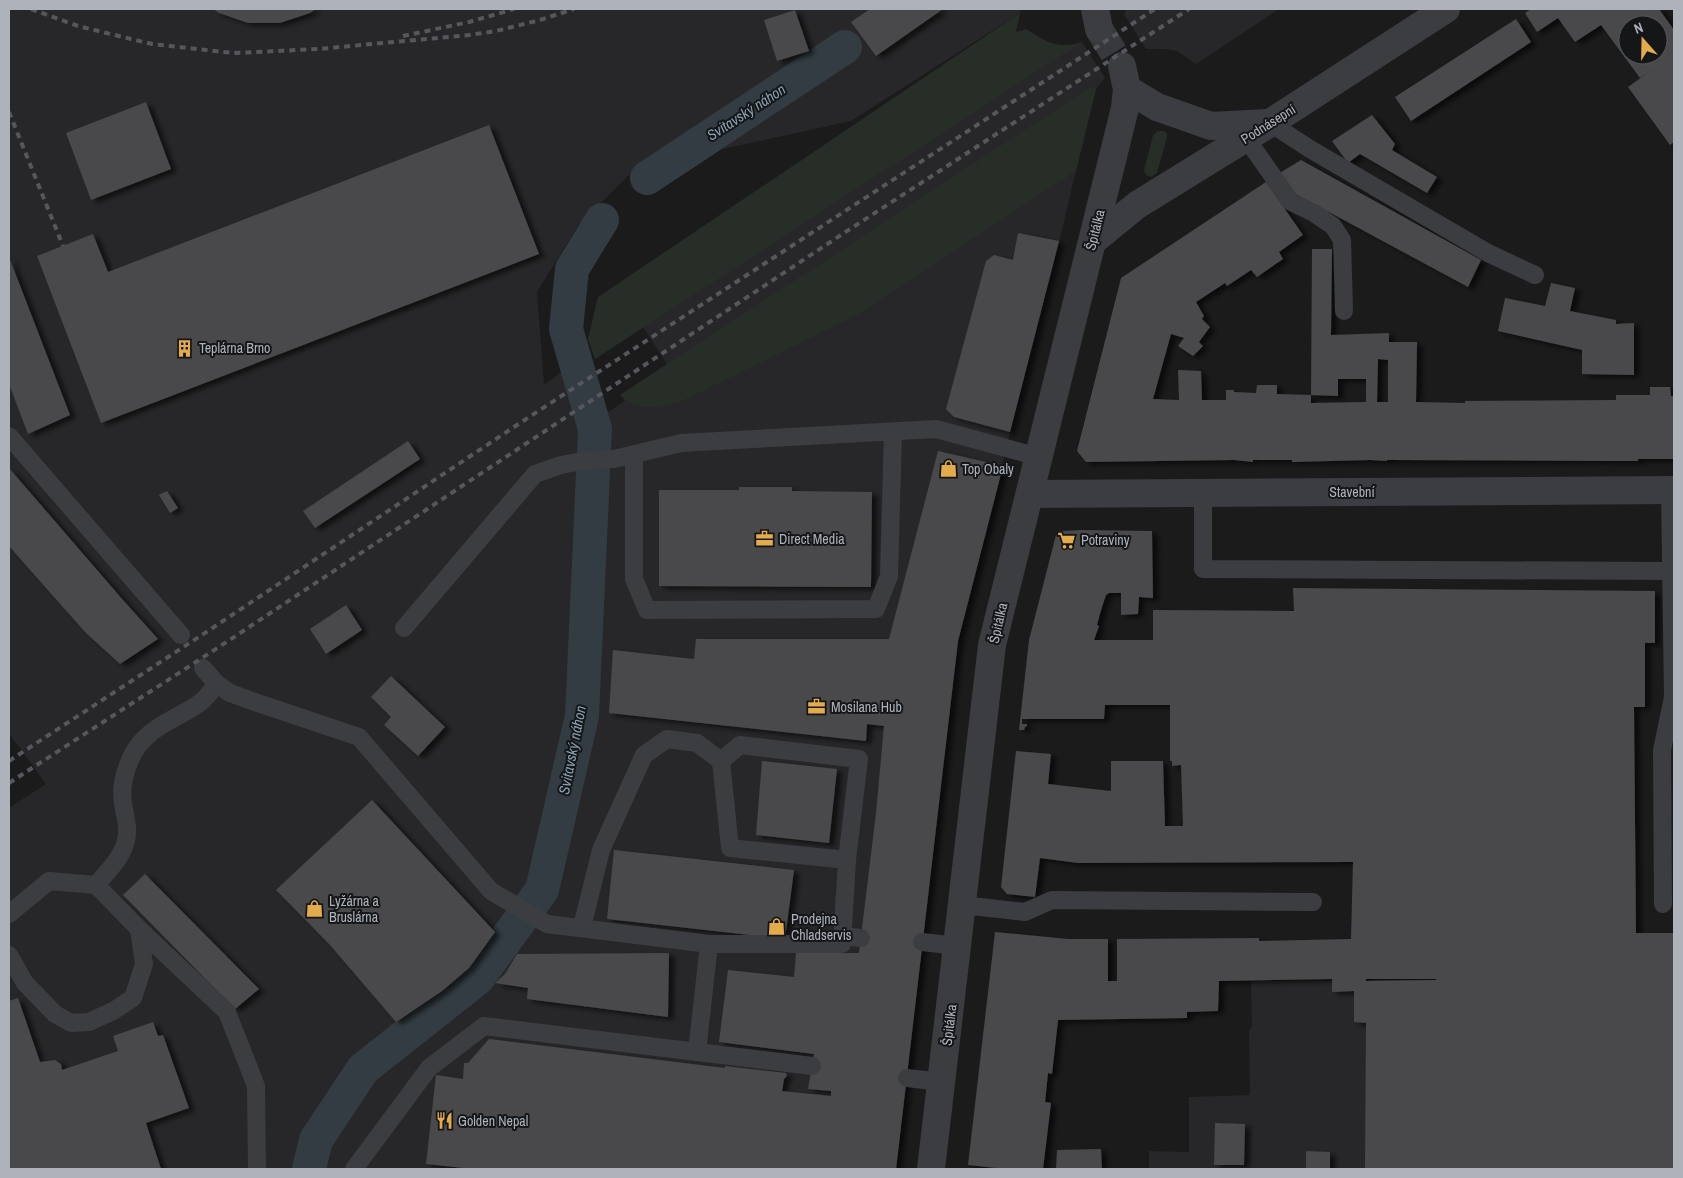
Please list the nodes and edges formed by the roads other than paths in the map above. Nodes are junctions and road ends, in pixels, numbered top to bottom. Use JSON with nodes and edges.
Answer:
{"nodes":[{"id":1,"x":1446,"y":9,"type":"edge"},
{"id":2,"x":1270,"y":123,"type":"junction"},
{"id":3,"x":1246,"y":138,"type":"junction"},
{"id":4,"x":1093,"y":241,"type":"junction"},
{"id":5,"x":1535,"y":275,"type":"dead end"},
{"id":6,"x":1344,"y":311,"type":"dead end"},
{"id":7,"x":893,"y":432,"type":"junction"},
{"id":8,"x":9,"y":436,"type":"edge"},
{"id":9,"x":634,"y":454,"type":"junction"},
{"id":10,"x":1040,"y":457,"type":"junction"},
{"id":11,"x":1672,"y":490,"type":"edge"},
{"id":12,"x":1030,"y":494,"type":"junction"},
{"id":13,"x":1203,"y":494,"type":"junction"},
{"id":14,"x":1671,"y":571,"type":"junction"},
{"id":15,"x":404,"y":628,"type":"dead end"},
{"id":16,"x":181,"y":635,"type":"dead end"},
{"id":17,"x":203,"y":668,"type":"dead end"},
{"id":18,"x":216,"y":684,"type":"junction"},
{"id":19,"x":721,"y":761,"type":"junction"},
{"id":20,"x":847,"y":860,"type":"junction"},
{"id":21,"x":96,"y":885,"type":"junction"},
{"id":22,"x":1313,"y":902,"type":"dead end"},
{"id":23,"x":1663,"y":904,"type":"dead end"},
{"id":24,"x":963,"y":905,"type":"junction"},
{"id":25,"x":9,"y":914,"type":"edge"},
{"id":26,"x":582,"y":928,"type":"junction"},
{"id":27,"x":139,"y":929,"type":"junction"},
{"id":28,"x":842,"y":936,"type":"junction"},
{"id":29,"x":861,"y":938,"type":"dead end"},
{"id":30,"x":922,"y":942,"type":"dead end"},
{"id":31,"x":709,"y":944,"type":"junction"},
{"id":32,"x":958,"y":946,"type":"junction"},
{"id":33,"x":9,"y":955,"type":"edge"},
{"id":34,"x":697,"y":1052,"type":"junction"},
{"id":35,"x":812,"y":1066,"type":"dead end"},
{"id":36,"x":907,"y":1078,"type":"dead end"},
{"id":37,"x":942,"y":1082,"type":"junction"},
{"id":38,"x":257,"y":1169,"type":"edge"},
{"id":39,"x":358,"y":1169,"type":"edge"},
{"id":40,"x":932,"y":1169,"type":"edge"}],
"edges":[{"from":1,"to":2,"type":"street","name":"Podnásepní"},
{"from":2,"to":3,"type":"street","name":"Podnásepní"},
{"from":2,"to":4,"type":"street","name":"Špitálka"},
{"from":2,"to":5,"type":"lane"},
{"from":3,"to":4,"type":"street","name":"Podnásepní"},
{"from":3,"to":6,"type":"lane"},
{"from":4,"to":10,"type":"street","name":"Špitálka"},
{"from":7,"to":9,"type":"lane"},
{"from":7,"to":9,"type":"lane"},
{"from":7,"to":10,"type":"lane"},
{"from":8,"to":16,"type":"lane"},
{"from":9,"to":15,"type":"lane"},
{"from":10,"to":12,"type":"street","name":"Špitálka"},
{"from":11,"to":13,"type":"street","name":"Stavební"},
{"from":11,"to":14,"type":"lane"},
{"from":12,"to":13,"type":"street","name":"Stavební"},
{"from":12,"to":24,"type":"street","name":"Špitálka"},
{"from":13,"to":14,"type":"lane"},
{"from":14,"to":23,"type":"lane"},
{"from":17,"to":18,"type":"lane"},
{"from":18,"to":21,"type":"lane"},
{"from":18,"to":26,"type":"lane"},
{"from":19,"to":20,"type":"lane"},
{"from":19,"to":20,"type":"lane"},
{"from":19,"to":26,"type":"lane"},
{"from":20,"to":28,"type":"lane"},
{"from":21,"to":25,"type":"lane"},
{"from":21,"to":27,"type":"lane"},
{"from":22,"to":24,"type":"lane"},
{"from":24,"to":32,"type":"street","name":"Špitálka"},
{"from":26,"to":31,"type":"lane"},
{"from":27,"to":33,"type":"lane"},
{"from":27,"to":38,"type":"lane"},
{"from":28,"to":29,"type":"lane"},
{"from":28,"to":31,"type":"lane"},
{"from":30,"to":32,"type":"lane"},
{"from":31,"to":34,"type":"lane"},
{"from":32,"to":37,"type":"street","name":"Špitálka"},
{"from":34,"to":35,"type":"lane"},
{"from":34,"to":39,"type":"lane"},
{"from":36,"to":37,"type":"lane"},
{"from":37,"to":40,"type":"street","name":"Špitálka"}]}
